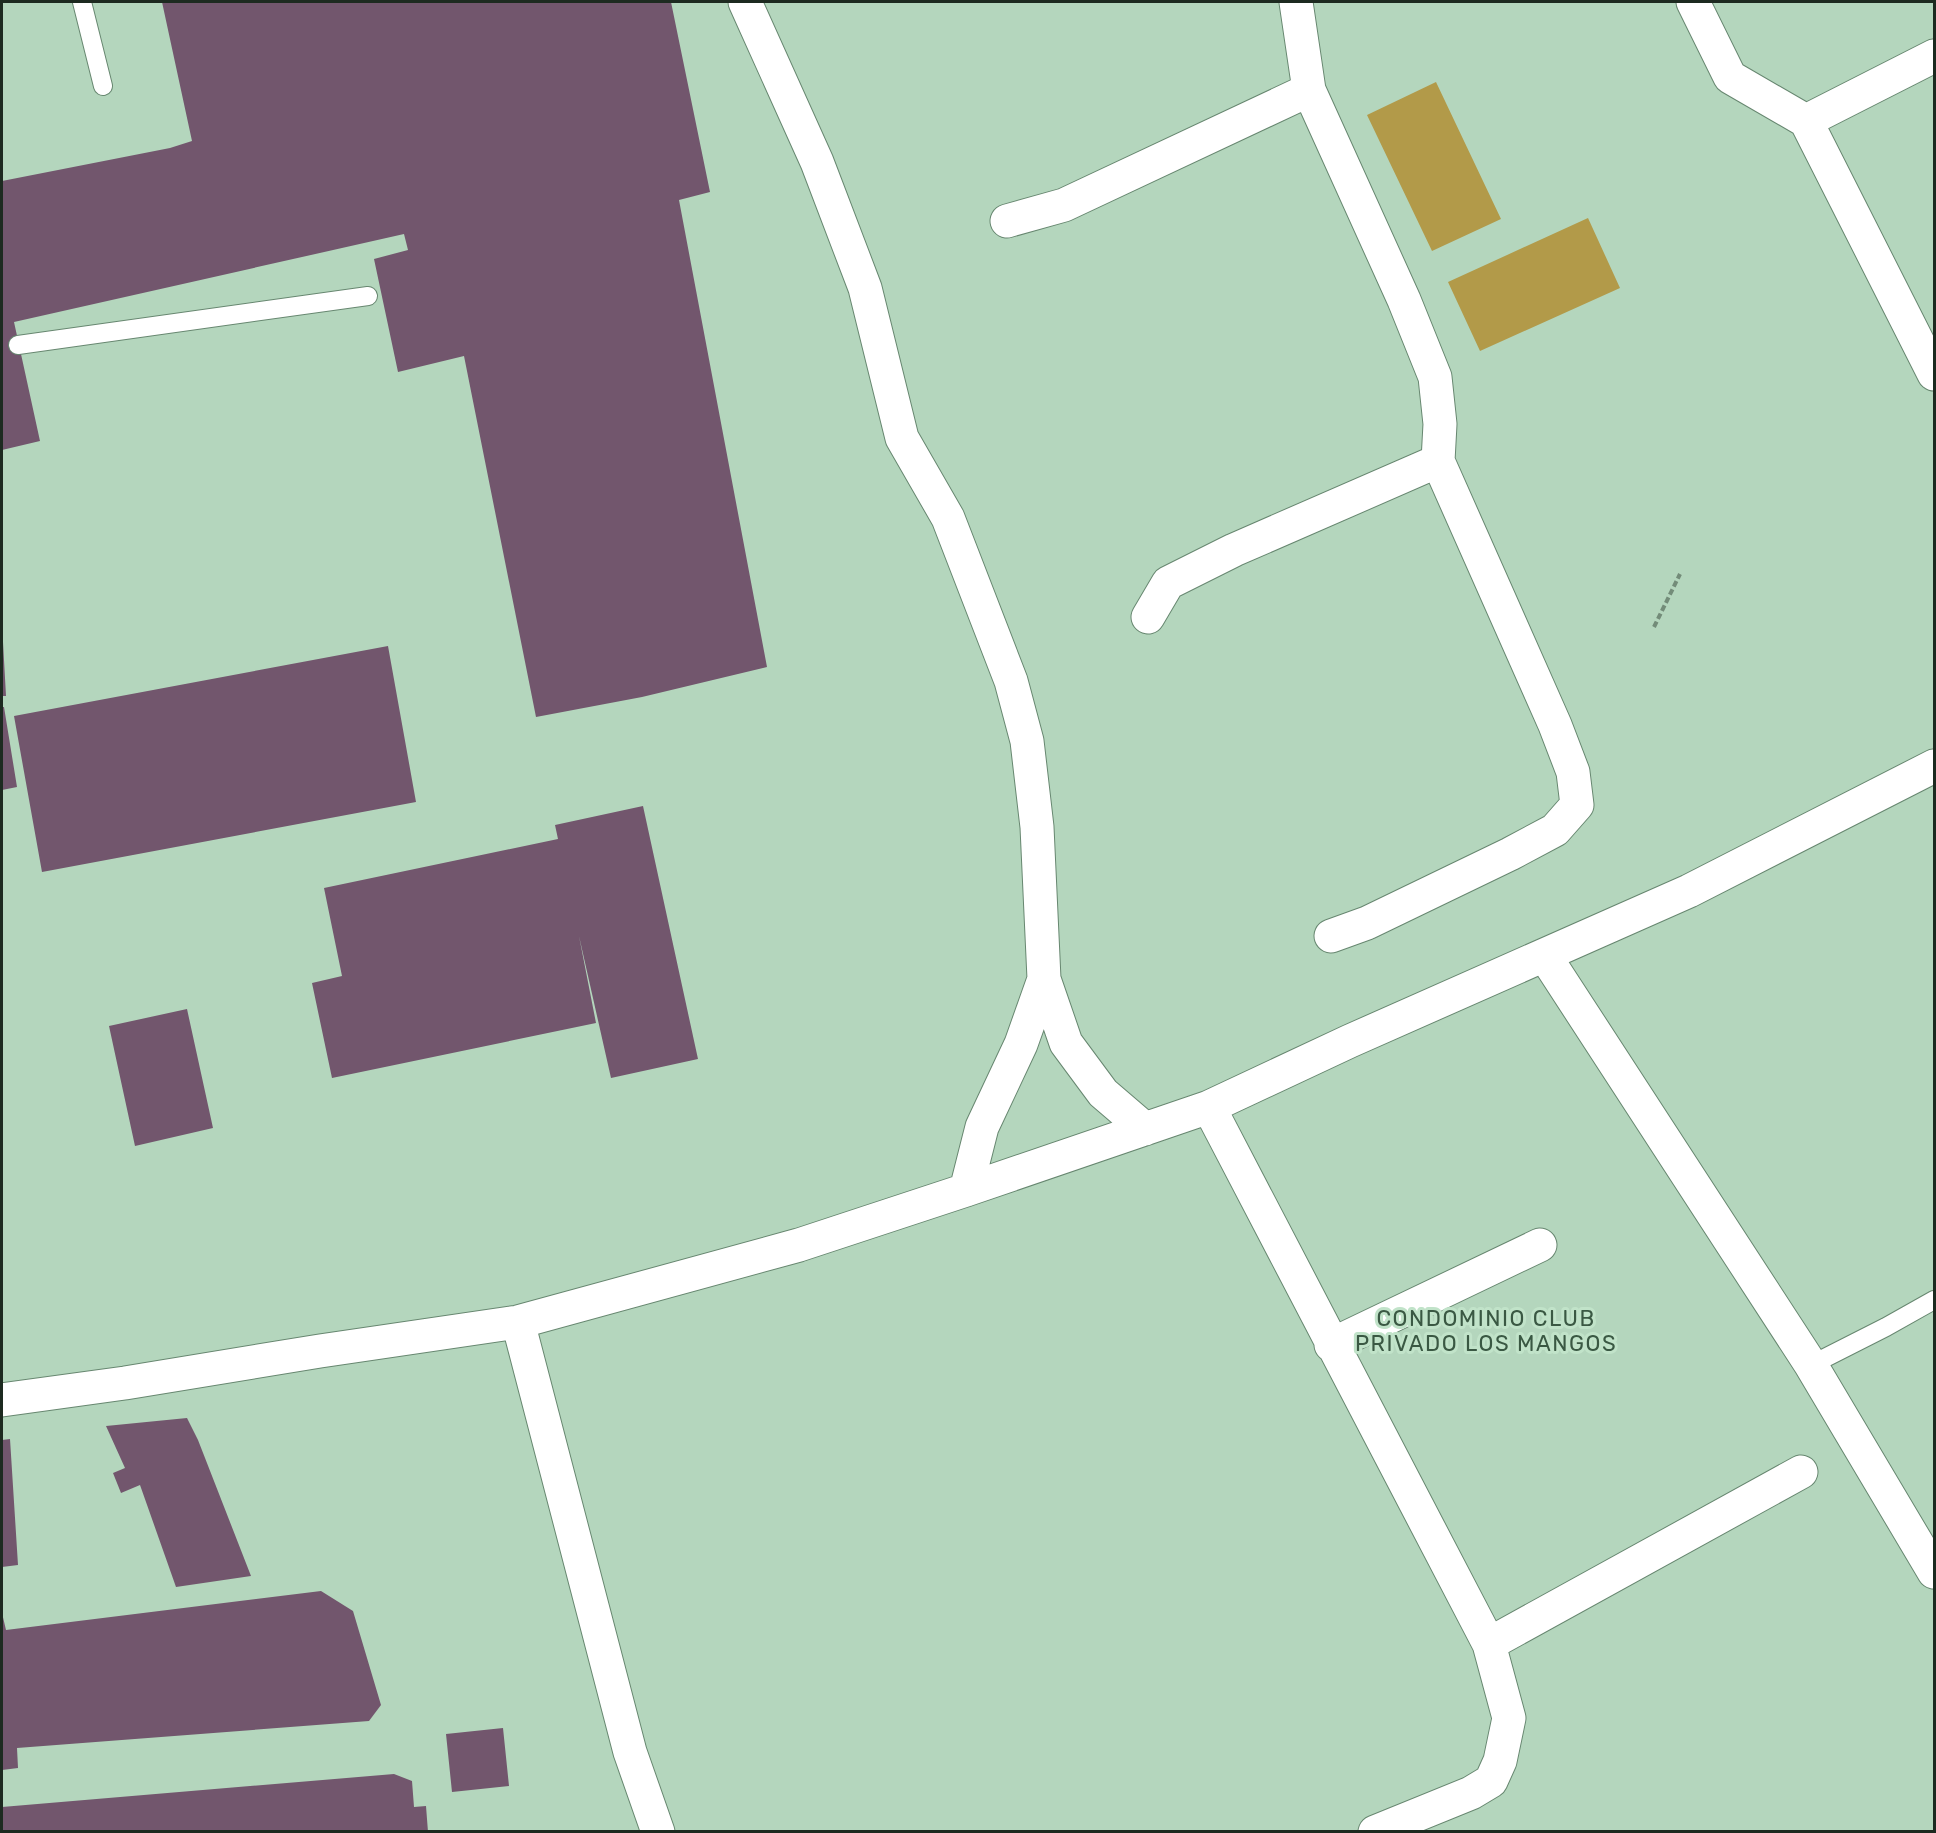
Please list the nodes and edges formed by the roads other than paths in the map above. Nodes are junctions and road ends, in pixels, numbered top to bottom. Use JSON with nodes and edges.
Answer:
{"nodes":[{"id":1,"x":82,"y":2,"type":"edge"},
{"id":2,"x":746,"y":2,"type":"edge"},
{"id":3,"x":1296,"y":2,"type":"edge"},
{"id":4,"x":1693,"y":2,"type":"edge"},
{"id":5,"x":1935,"y":56,"type":"edge"},
{"id":6,"x":103,"y":86,"type":"dead end"},
{"id":7,"x":1309,"y":90,"type":"junction"},
{"id":8,"x":1806,"y":120,"type":"junction"},
{"id":9,"x":1008,"y":221,"type":"dead end"},
{"id":10,"x":368,"y":296,"type":"dead end"},
{"id":11,"x":18,"y":345,"type":"dead end"},
{"id":12,"x":1935,"y":374,"type":"edge"},
{"id":13,"x":1438,"y":461,"type":"junction"},
{"id":14,"x":1148,"y":617,"type":"dead end"},
{"id":15,"x":1935,"y":766,"type":"edge"},
{"id":16,"x":1331,"y":936,"type":"dead end"},
{"id":17,"x":1545,"y":956,"type":"junction"},
{"id":18,"x":1044,"y":979,"type":"junction"},
{"id":19,"x":1209,"y":1107,"type":"junction"},
{"id":20,"x":1145,"y":1129,"type":"junction"},
{"id":21,"x":966,"y":1190,"type":"junction"},
{"id":22,"x":1540,"y":1245,"type":"dead end"},
{"id":23,"x":1935,"y":1300,"type":"edge"},
{"id":24,"x":518,"y":1322,"type":"junction"},
{"id":25,"x":1332,"y":1345,"type":"junction"},
{"id":26,"x":1811,"y":1365,"type":"junction"},
{"id":27,"x":2,"y":1400,"type":"edge"},
{"id":28,"x":1801,"y":1472,"type":"dead end"},
{"id":29,"x":1935,"y":1572,"type":"edge"},
{"id":30,"x":1489,"y":1644,"type":"junction"},
{"id":31,"x":658,"y":1832,"type":"edge"},
{"id":32,"x":1375,"y":1832,"type":"edge"}],
"edges":[{"from":1,"to":6,"type":"lane"},
{"from":2,"to":18,"type":"street"},
{"from":3,"to":7,"type":"street"},
{"from":4,"to":8,"type":"street"},
{"from":5,"to":8,"type":"street"},
{"from":7,"to":9,"type":"street"},
{"from":7,"to":13,"type":"street"},
{"from":8,"to":12,"type":"street"},
{"from":10,"to":11,"type":"lane"},
{"from":13,"to":14,"type":"street"},
{"from":13,"to":16,"type":"street"},
{"from":15,"to":17,"type":"street"},
{"from":17,"to":19,"type":"street"},
{"from":17,"to":26,"type":"street"},
{"from":18,"to":20,"type":"street"},
{"from":18,"to":21,"type":"street"},
{"from":19,"to":20,"type":"street"},
{"from":19,"to":25,"type":"street"},
{"from":20,"to":21,"type":"street"},
{"from":21,"to":24,"type":"street"},
{"from":22,"to":25,"type":"street"},
{"from":23,"to":26,"type":"lane"},
{"from":24,"to":27,"type":"street"},
{"from":24,"to":31,"type":"street"},
{"from":25,"to":30,"type":"street"},
{"from":26,"to":29,"type":"street"},
{"from":28,"to":30,"type":"street"},
{"from":30,"to":32,"type":"street"}]}
